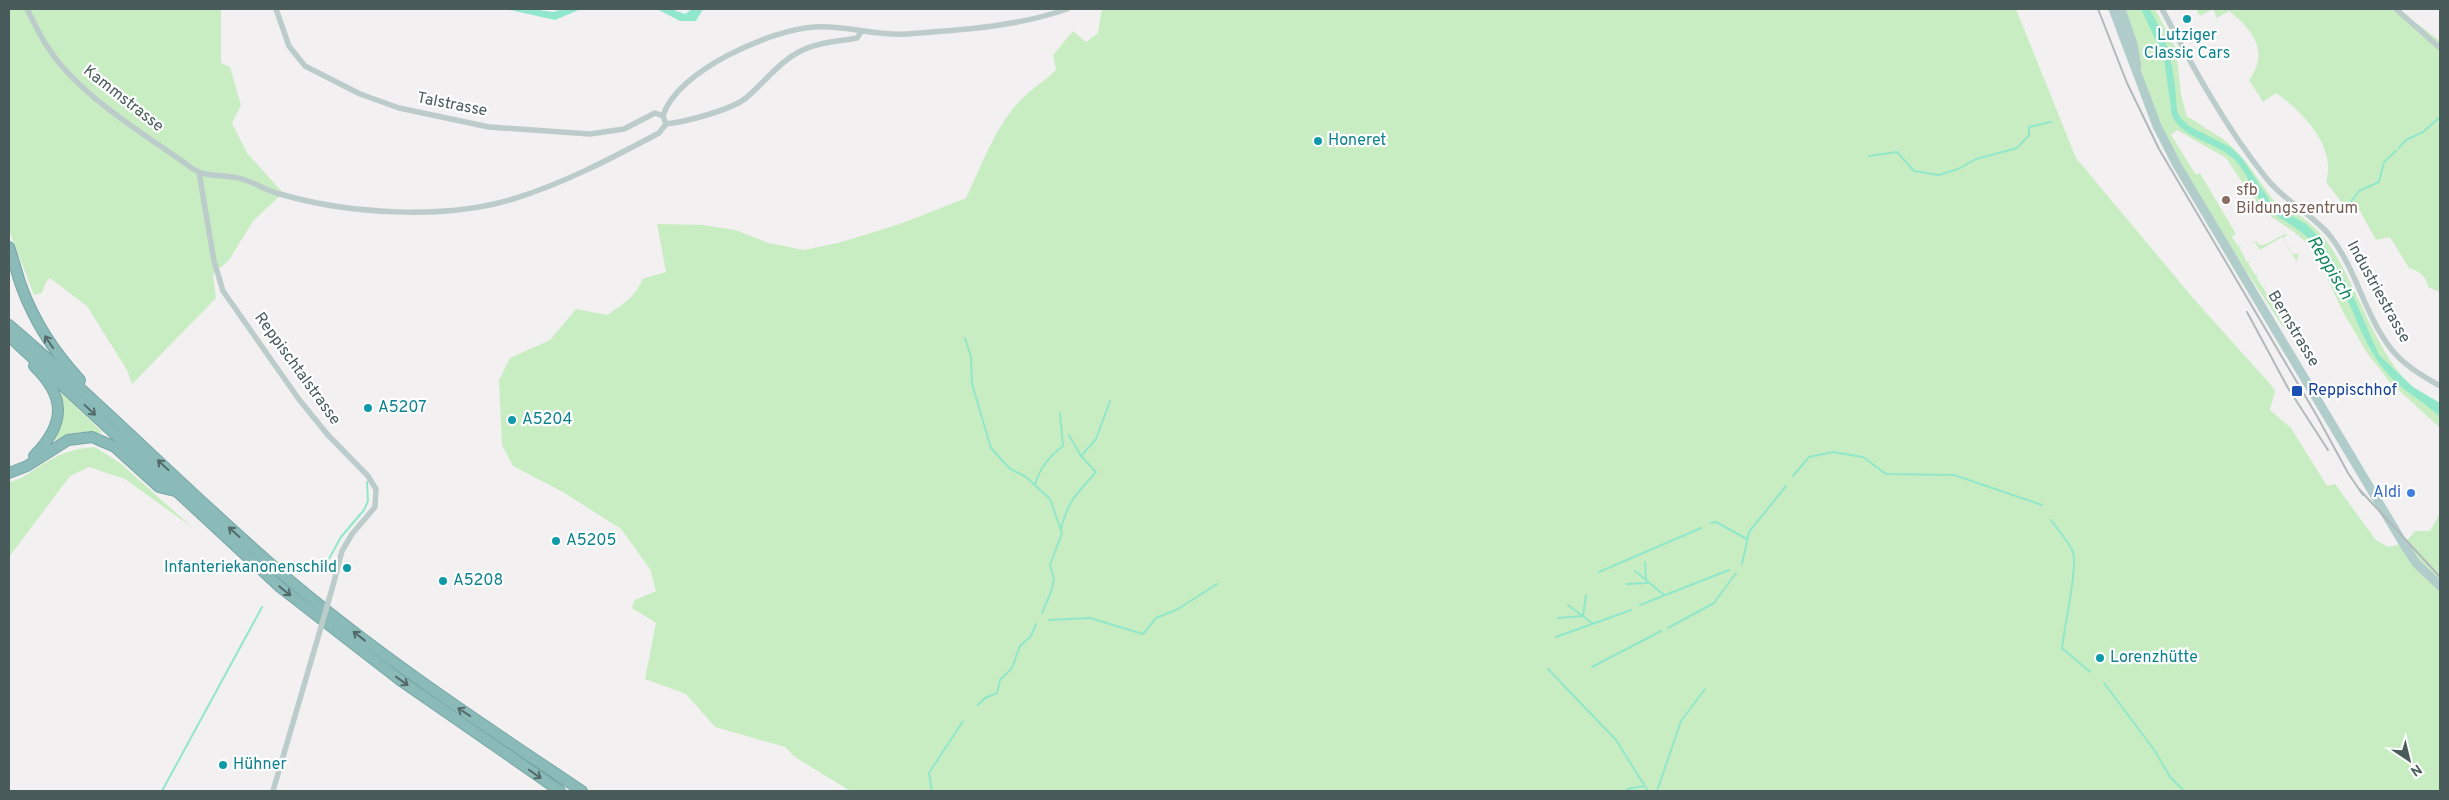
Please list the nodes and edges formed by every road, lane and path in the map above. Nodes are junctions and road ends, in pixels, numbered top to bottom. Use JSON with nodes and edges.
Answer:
{"nodes":[{"id":1,"x":27,"y":9,"type":"edge"},
{"id":2,"x":276,"y":9,"type":"edge"},
{"id":3,"x":1067,"y":9,"type":"edge"},
{"id":4,"x":2112,"y":9,"type":"edge"},
{"id":5,"x":2121,"y":9,"type":"edge"},
{"id":6,"x":2162,"y":9,"type":"edge"},
{"id":7,"x":2396,"y":9,"type":"edge"},
{"id":8,"x":862,"y":31,"type":"junction"},
{"id":9,"x":2440,"y":48,"type":"edge"},
{"id":10,"x":2138,"y":77,"type":"junction"},
{"id":11,"x":662,"y":116,"type":"junction"},
{"id":12,"x":666,"y":124,"type":"junction"},
{"id":13,"x":199,"y":172,"type":"junction"},
{"id":14,"x":9,"y":247,"type":"edge"},
{"id":15,"x":9,"y":325,"type":"edge"},
{"id":16,"x":9,"y":336,"type":"edge"},
{"id":17,"x":9,"y":342,"type":"edge"},
{"id":18,"x":2440,"y":386,"type":"edge"},
{"id":19,"x":116,"y":422,"type":"junction"},
{"id":20,"x":49,"y":445,"type":"junction"},
{"id":21,"x":9,"y":469,"type":"edge"},
{"id":22,"x":9,"y":473,"type":"edge"},
{"id":23,"x":175,"y":491,"type":"junction"},
{"id":24,"x":2440,"y":586,"type":"edge"},
{"id":25,"x":273,"y":791,"type":"edge"},
{"id":26,"x":560,"y":791,"type":"edge"},
{"id":27,"x":582,"y":791,"type":"edge"}],
"edges":[{"from":1,"to":13,"type":"street","name":"Kammstrasse"},
{"from":2,"to":11,"type":"street","name":"Talstrasse"},
{"from":3,"to":8,"type":"street"},
{"from":4,"to":10,"type":"main road","name":"Bernstrasse"},
{"from":5,"to":10,"type":"main road","name":"Bernstrasse"},
{"from":6,"to":18,"type":"street","name":"Industriestrasse"},
{"from":7,"to":9,"type":"street"},
{"from":8,"to":11,"type":"street"},
{"from":8,"to":12,"type":"street"},
{"from":10,"to":24,"type":"main road","name":"Bernstrasse"},
{"from":11,"to":12,"type":"street"},
{"from":12,"to":13,"type":"street"},
{"from":13,"to":25,"type":"street","name":"Reppischtalstrasse","bridge":true},
{"from":19,"to":14,"type":"highway","one_way":true},
{"from":15,"to":19,"type":"highway"},
{"from":16,"to":23,"type":"highway","one_way":true},
{"from":17,"to":20,"type":"highway"},
{"from":27,"to":19,"type":"highway","one_way":true},
{"from":20,"to":21,"type":"highway"},
{"from":20,"to":22,"type":"highway"},
{"from":20,"to":23,"type":"highway"},
{"from":23,"to":26,"type":"highway","one_way":true}]}
